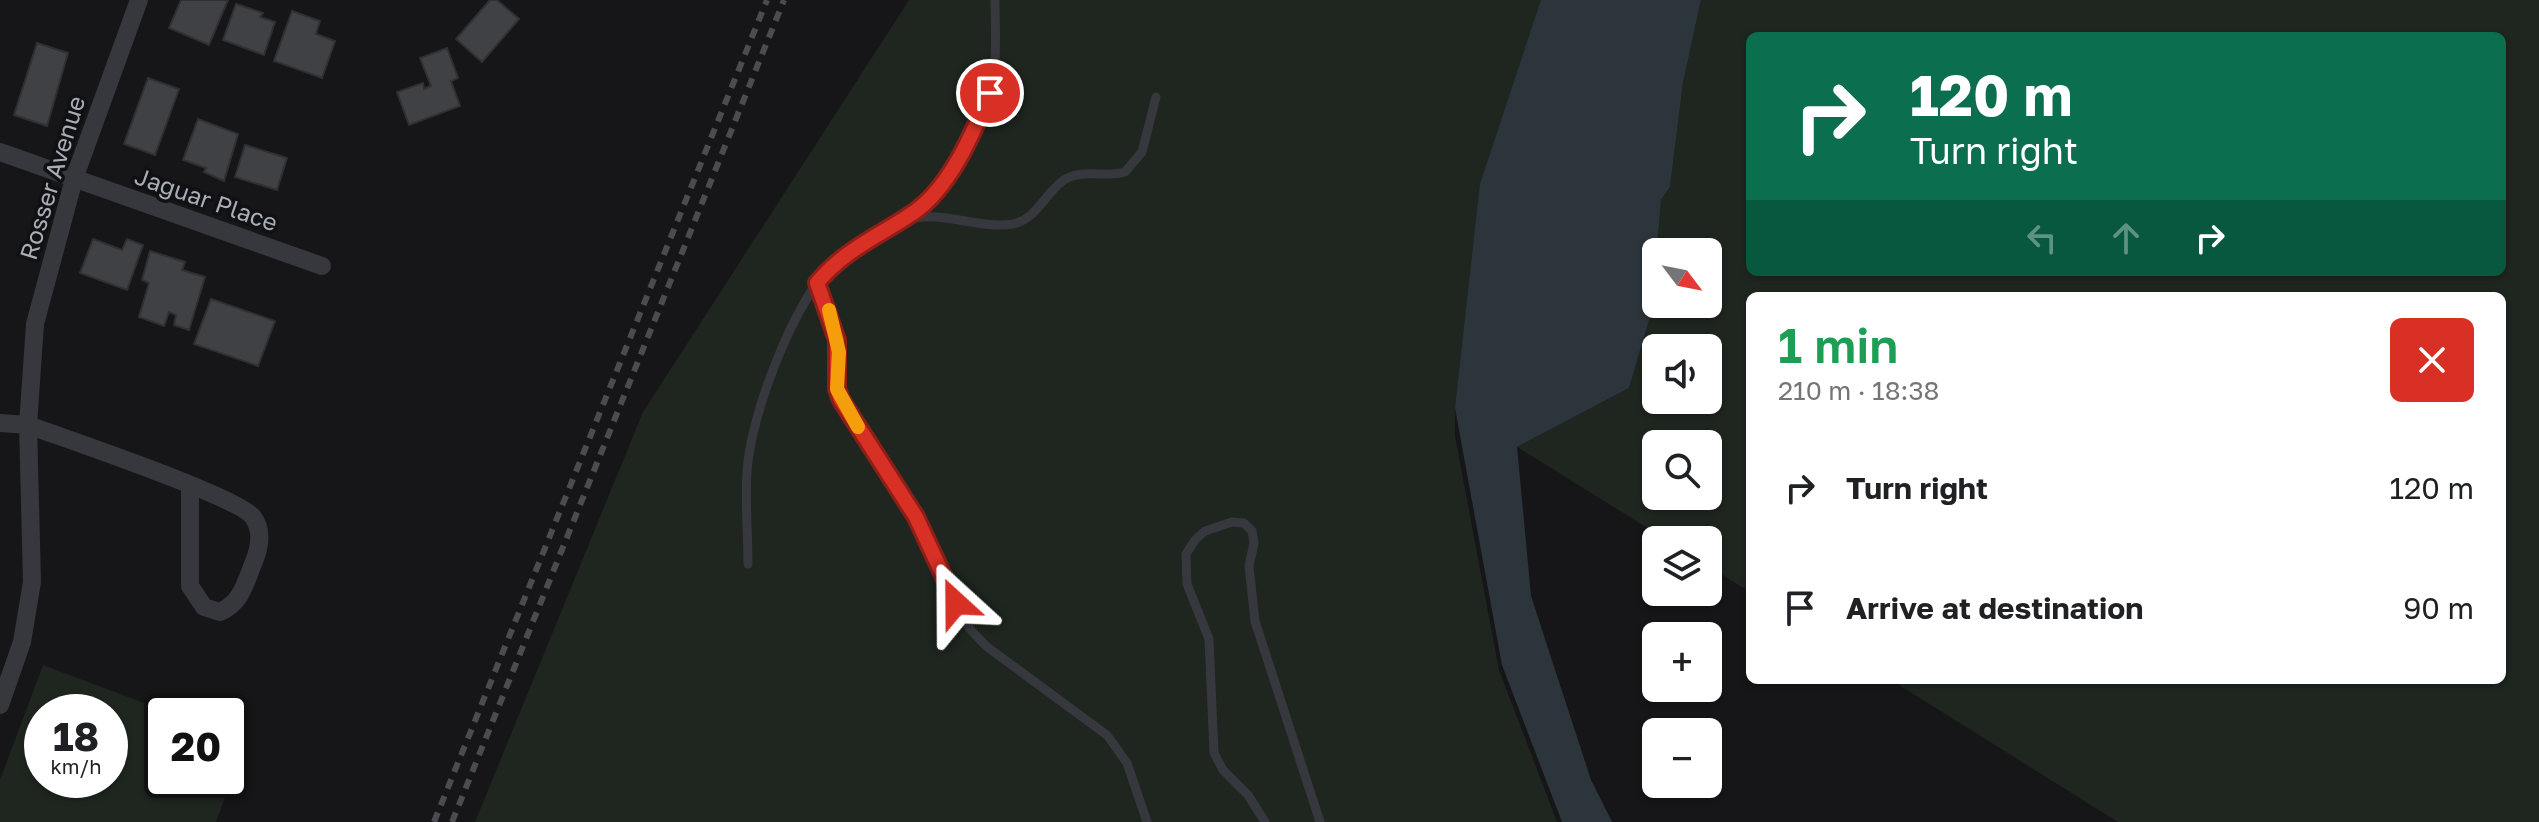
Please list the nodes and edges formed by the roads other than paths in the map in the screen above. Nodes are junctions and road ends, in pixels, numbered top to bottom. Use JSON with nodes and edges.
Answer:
{"nodes":[{"id":1,"x":139,"y":0,"type":"edge"},
{"id":2,"x":995,"y":0,"type":"edge"},
{"id":3,"x":1156,"y":97,"type":"dead end"},
{"id":4,"x":0,"y":152,"type":"edge"},
{"id":5,"x":74,"y":179,"type":"junction"},
{"id":6,"x":890,"y":227,"type":"junction"},
{"id":7,"x":322,"y":266,"type":"dead end"},
{"id":8,"x":817,"y":283,"type":"junction"},
{"id":9,"x":0,"y":423,"type":"edge"},
{"id":10,"x":28,"y":425,"type":"junction"},
{"id":11,"x":190,"y":486,"type":"junction"},
{"id":12,"x":748,"y":564,"type":"dead end"},
{"id":13,"x":0,"y":705,"type":"edge"},
{"id":14,"x":1147,"y":822,"type":"edge"},
{"id":15,"x":1265,"y":822,"type":"edge"},
{"id":16,"x":1320,"y":822,"type":"edge"}],
"edges":[{"from":1,"to":5,"type":"street","name":"Rosser Avenue"},
{"from":2,"to":6,"type":"lane"},
{"from":3,"to":6,"type":"lane"},
{"from":4,"to":5,"type":"street","name":"Jaguar Place"},
{"from":5,"to":7,"type":"street","name":"Jaguar Place"},
{"from":5,"to":10,"type":"street","name":"Rosser Avenue"},
{"from":6,"to":8,"type":"lane"},
{"from":8,"to":12,"type":"lane"},
{"from":8,"to":14,"type":"lane"},
{"from":9,"to":10,"type":"street"},
{"from":10,"to":11,"type":"street"},
{"from":10,"to":13,"type":"street","name":"Rosser Avenue"},
{"from":11,"to":11,"type":"street"},
{"from":15,"to":16,"type":"lane"}]}
